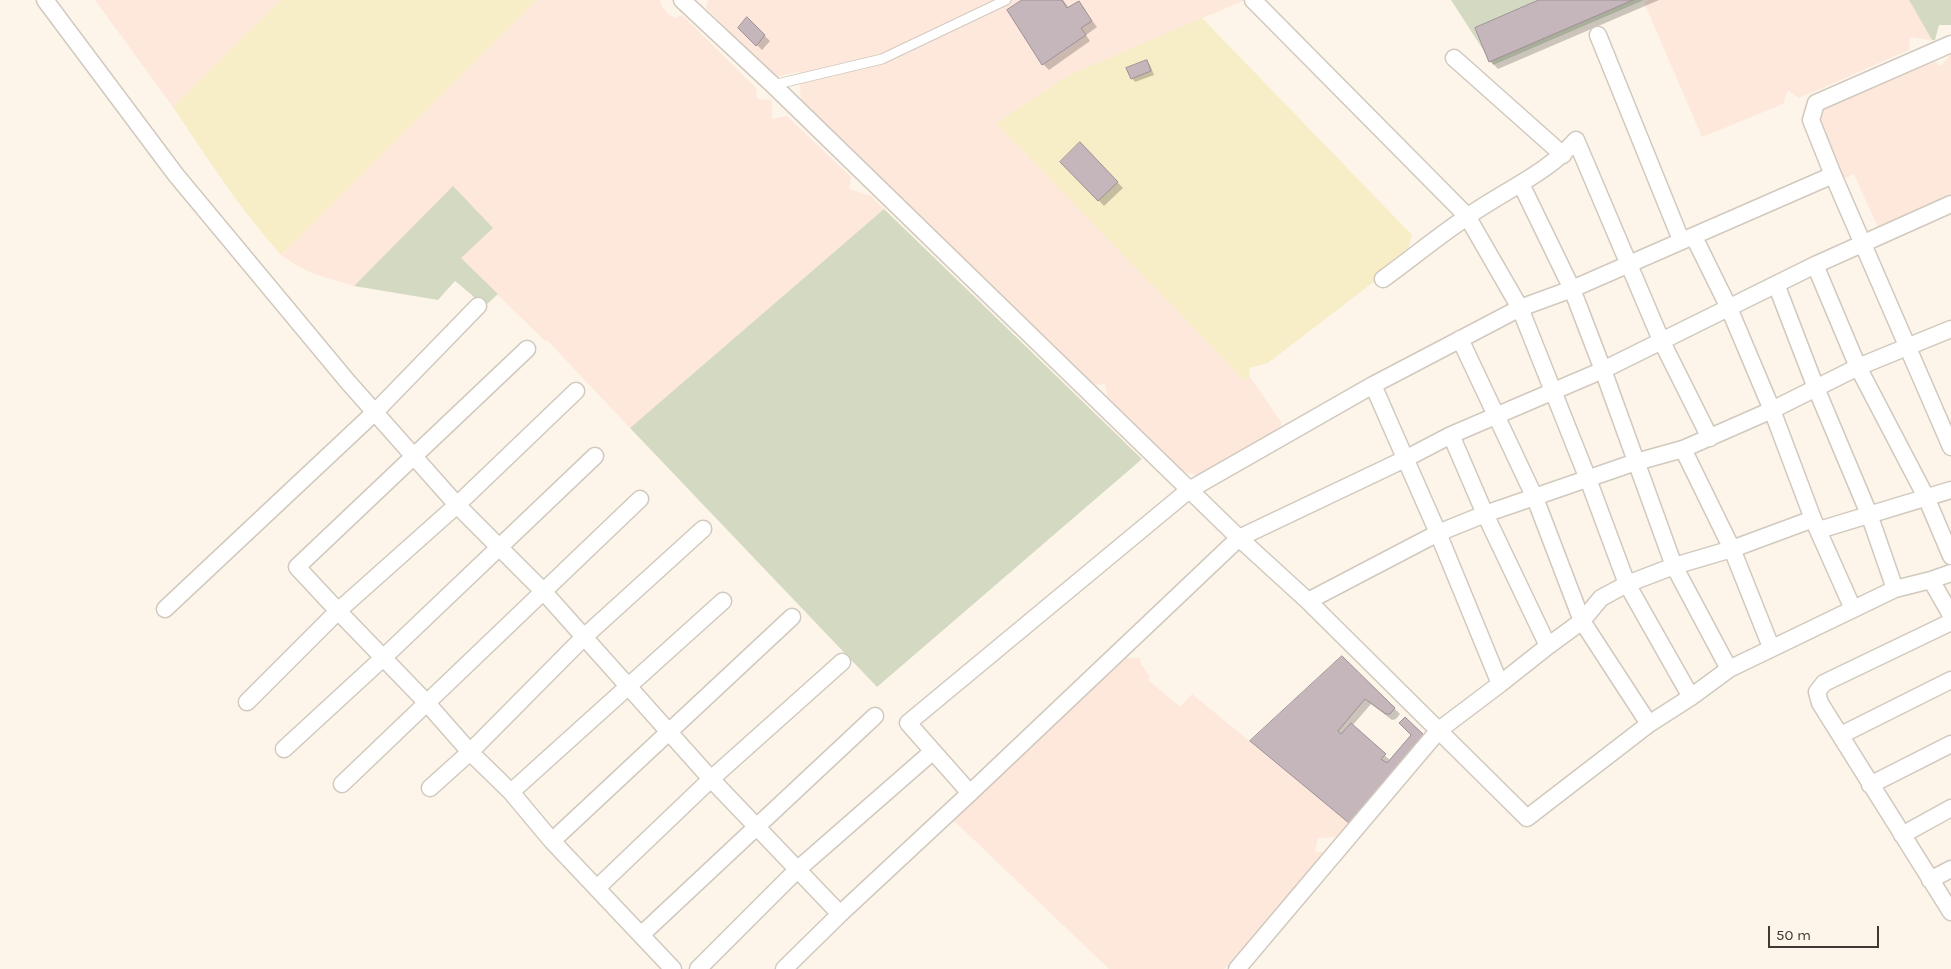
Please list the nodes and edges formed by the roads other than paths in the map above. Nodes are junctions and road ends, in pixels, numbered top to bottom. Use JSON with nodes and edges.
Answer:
{"nodes":[{"id":1,"x":45,"y":0,"type":"edge"},
{"id":2,"x":682,"y":0,"type":"edge"},
{"id":3,"x":1006,"y":0,"type":"edge"},
{"id":4,"x":1253,"y":0,"type":"edge"},
{"id":5,"x":1598,"y":34,"type":"dead end"},
{"id":6,"x":1951,"y":44,"type":"edge"},
{"id":7,"x":1454,"y":58,"type":"dead end"},
{"id":8,"x":773,"y":85,"type":"junction"},
{"id":9,"x":1563,"y":155,"type":"junction"},
{"id":10,"x":1833,"y":175,"type":"junction"},
{"id":11,"x":1520,"y":184,"type":"junction"},
{"id":12,"x":1951,"y":204,"type":"edge"},
{"id":13,"x":1467,"y":216,"type":"junction"},
{"id":14,"x":1688,"y":238,"type":"junction"},
{"id":15,"x":1864,"y":244,"type":"junction"},
{"id":16,"x":1628,"y":264,"type":"junction"},
{"id":17,"x":1815,"y":265,"type":"junction"},
{"id":18,"x":1383,"y":279,"type":"dead end"},
{"id":19,"x":1776,"y":284,"type":"junction"},
{"id":20,"x":1572,"y":289,"type":"junction"},
{"id":21,"x":478,"y":306,"type":"dead end"},
{"id":22,"x":1520,"y":308,"type":"junction"},
{"id":23,"x":1729,"y":308,"type":"junction"},
{"id":24,"x":1951,"y":329,"type":"edge"},
{"id":25,"x":1460,"y":339,"type":"junction"},
{"id":26,"x":1662,"y":340,"type":"junction"},
{"id":27,"x":1906,"y":347,"type":"junction"},
{"id":28,"x":527,"y":350,"type":"dead end"},
{"id":29,"x":1858,"y":367,"type":"junction"},
{"id":30,"x":1603,"y":370,"type":"junction"},
{"id":31,"x":1373,"y":385,"type":"junction"},
{"id":32,"x":1816,"y":388,"type":"junction"},
{"id":33,"x":576,"y":391,"type":"dead end"},
{"id":34,"x":1553,"y":392,"type":"junction"},
{"id":35,"x":1772,"y":410,"type":"junction"},
{"id":36,"x":375,"y":412,"type":"junction"},
{"id":37,"x":1497,"y":416,"type":"junction"},
{"id":38,"x":1451,"y":435,"type":"junction"},
{"id":39,"x":1710,"y":438,"type":"junction"},
{"id":40,"x":1951,"y":447,"type":"edge"},
{"id":41,"x":1683,"y":449,"type":"junction"},
{"id":42,"x":414,"y":456,"type":"junction"},
{"id":43,"x":595,"y":456,"type":"dead end"},
{"id":44,"x":1405,"y":459,"type":"junction"},
{"id":45,"x":1636,"y":462,"type":"junction"},
{"id":46,"x":1588,"y":479,"type":"junction"},
{"id":47,"x":1189,"y":490,"type":"junction"},
{"id":48,"x":1951,"y":490,"type":"edge"},
{"id":49,"x":1926,"y":497,"type":"junction"},
{"id":50,"x":1535,"y":498,"type":"junction"},
{"id":51,"x":640,"y":499,"type":"dead end"},
{"id":52,"x":457,"y":505,"type":"junction"},
{"id":53,"x":1485,"y":514,"type":"junction"},
{"id":54,"x":1869,"y":514,"type":"junction"},
{"id":55,"x":1816,"y":524,"type":"junction"},
{"id":56,"x":703,"y":529,"type":"dead end"},
{"id":57,"x":1438,"y":533,"type":"junction"},
{"id":58,"x":1239,"y":538,"type":"junction"},
{"id":59,"x":500,"y":547,"type":"junction"},
{"id":60,"x":1732,"y":550,"type":"junction"},
{"id":61,"x":1951,"y":556,"type":"edge"},
{"id":62,"x":1674,"y":566,"type":"junction"},
{"id":63,"x":1951,"y":573,"type":"edge"},
{"id":64,"x":1931,"y":580,"type":"junction"},
{"id":65,"x":1627,"y":584,"type":"junction"},
{"id":66,"x":1895,"y":589,"type":"junction"},
{"id":67,"x":543,"y":591,"type":"junction"},
{"id":68,"x":723,"y":601,"type":"dead end"},
{"id":69,"x":1308,"y":602,"type":"junction"},
{"id":70,"x":1853,"y":609,"type":"junction"},
{"id":71,"x":165,"y":610,"type":"dead end"},
{"id":72,"x":338,"y":612,"type":"junction"},
{"id":73,"x":1951,"y":615,"type":"edge"},
{"id":74,"x":792,"y":617,"type":"dead end"},
{"id":75,"x":1582,"y":621,"type":"junction"},
{"id":76,"x":1951,"y":622,"type":"edge"},
{"id":77,"x":584,"y":637,"type":"junction"},
{"id":78,"x":1548,"y":646,"type":"junction"},
{"id":79,"x":1771,"y":647,"type":"junction"},
{"id":80,"x":383,"y":658,"type":"junction"},
{"id":81,"x":842,"y":662,"type":"dead end"},
{"id":82,"x":1729,"y":669,"type":"junction"},
{"id":83,"x":1951,"y":680,"type":"edge"},
{"id":84,"x":1500,"y":684,"type":"junction"},
{"id":85,"x":628,"y":688,"type":"junction"},
{"id":86,"x":1691,"y":697,"type":"junction"},
{"id":87,"x":247,"y":702,"type":"dead end"},
{"id":88,"x":426,"y":702,"type":"junction"},
{"id":89,"x":875,"y":716,"type":"dead end"},
{"id":90,"x":1649,"y":724,"type":"junction"},
{"id":91,"x":1439,"y":730,"type":"junction"},
{"id":92,"x":669,"y":731,"type":"junction"},
{"id":93,"x":1841,"y":735,"type":"junction"},
{"id":94,"x":1951,"y":744,"type":"edge"},
{"id":95,"x":284,"y":749,"type":"dead end"},
{"id":96,"x":470,"y":752,"type":"junction"},
{"id":97,"x":932,"y":752,"type":"junction"},
{"id":98,"x":711,"y":779,"type":"junction"},
{"id":99,"x":342,"y":784,"type":"dead end"},
{"id":100,"x":1870,"y":785,"type":"junction"},
{"id":101,"x":430,"y":788,"type":"dead end"},
{"id":102,"x":511,"y":792,"type":"junction"},
{"id":103,"x":970,"y":793,"type":"junction"},
{"id":104,"x":1951,"y":808,"type":"edge"},
{"id":105,"x":756,"y":826,"type":"junction"},
{"id":106,"x":1902,"y":835,"type":"junction"},
{"id":107,"x":552,"y":841,"type":"junction"},
{"id":108,"x":1951,"y":869,"type":"edge"},
{"id":109,"x":797,"y":870,"type":"junction"},
{"id":110,"x":1930,"y":880,"type":"junction"},
{"id":111,"x":597,"y":888,"type":"junction"},
{"id":112,"x":1951,"y":912,"type":"edge"},
{"id":113,"x":840,"y":914,"type":"junction"},
{"id":114,"x":641,"y":935,"type":"junction"},
{"id":115,"x":673,"y":969,"type":"edge"},
{"id":116,"x":698,"y":969,"type":"edge"},
{"id":117,"x":784,"y":969,"type":"edge"},
{"id":118,"x":1237,"y":969,"type":"edge"}],
"edges":[{"from":1,"to":36,"type":"street"},
{"from":2,"to":8,"type":"street"},
{"from":3,"to":8,"type":"lane"},
{"from":4,"to":13,"type":"street"},
{"from":5,"to":14,"type":"street"},
{"from":6,"to":10,"type":"street"},
{"from":7,"to":9,"type":"street"},
{"from":8,"to":47,"type":"street"},
{"from":9,"to":11,"type":"street"},
{"from":9,"to":16,"type":"street"},
{"from":10,"to":14,"type":"street"},
{"from":10,"to":15,"type":"street"},
{"from":11,"to":13,"type":"street"},
{"from":11,"to":20,"type":"street"},
{"from":12,"to":15,"type":"street"},
{"from":13,"to":18,"type":"street"},
{"from":13,"to":22,"type":"street"},
{"from":14,"to":16,"type":"street"},
{"from":14,"to":23,"type":"street"},
{"from":15,"to":17,"type":"street"},
{"from":15,"to":27,"type":"street"},
{"from":16,"to":20,"type":"street"},
{"from":16,"to":26,"type":"street"},
{"from":17,"to":19,"type":"street"},
{"from":17,"to":29,"type":"street"},
{"from":19,"to":23,"type":"street"},
{"from":19,"to":32,"type":"street"},
{"from":20,"to":22,"type":"street"},
{"from":20,"to":30,"type":"street"},
{"from":21,"to":36,"type":"street"},
{"from":22,"to":25,"type":"street"},
{"from":22,"to":34,"type":"street"},
{"from":23,"to":26,"type":"street"},
{"from":23,"to":35,"type":"street"},
{"from":24,"to":27,"type":"street"},
{"from":25,"to":31,"type":"street"},
{"from":25,"to":37,"type":"street"},
{"from":26,"to":30,"type":"street"},
{"from":26,"to":39,"type":"street"},
{"from":27,"to":29,"type":"street"},
{"from":27,"to":40,"type":"street"},
{"from":28,"to":42,"type":"street"},
{"from":29,"to":32,"type":"street"},
{"from":29,"to":49,"type":"street"},
{"from":30,"to":34,"type":"street"},
{"from":30,"to":45,"type":"street"},
{"from":31,"to":44,"type":"street"},
{"from":31,"to":47,"type":"street"},
{"from":32,"to":35,"type":"street"},
{"from":32,"to":54,"type":"street"},
{"from":33,"to":52,"type":"street"},
{"from":34,"to":37,"type":"street"},
{"from":34,"to":46,"type":"street"},
{"from":35,"to":39,"type":"street"},
{"from":35,"to":55,"type":"street"},
{"from":36,"to":42,"type":"street"},
{"from":36,"to":71,"type":"street"},
{"from":37,"to":38,"type":"street"},
{"from":37,"to":50,"type":"street"},
{"from":38,"to":44,"type":"street"},
{"from":38,"to":53,"type":"street"},
{"from":39,"to":41,"type":"street"},
{"from":41,"to":45,"type":"street"},
{"from":41,"to":60,"type":"street"},
{"from":42,"to":52,"type":"street"},
{"from":42,"to":72,"type":"street"},
{"from":43,"to":59,"type":"street"},
{"from":44,"to":57,"type":"street"},
{"from":44,"to":58,"type":"street"},
{"from":45,"to":46,"type":"street"},
{"from":45,"to":62,"type":"street"},
{"from":46,"to":50,"type":"street"},
{"from":46,"to":65,"type":"street"},
{"from":47,"to":58,"type":"street"},
{"from":47,"to":97,"type":"street"},
{"from":48,"to":49,"type":"street"},
{"from":49,"to":54,"type":"street"},
{"from":49,"to":61,"type":"street"},
{"from":50,"to":53,"type":"street"},
{"from":50,"to":75,"type":"street"},
{"from":51,"to":67,"type":"street"},
{"from":52,"to":59,"type":"street"},
{"from":52,"to":72,"type":"street"},
{"from":53,"to":57,"type":"street"},
{"from":53,"to":78,"type":"street"},
{"from":54,"to":55,"type":"street"},
{"from":54,"to":66,"type":"street"},
{"from":55,"to":60,"type":"street"},
{"from":55,"to":70,"type":"street"},
{"from":56,"to":77,"type":"street"},
{"from":57,"to":69,"type":"street"},
{"from":57,"to":84,"type":"street"},
{"from":58,"to":69,"type":"street"},
{"from":58,"to":103,"type":"street"},
{"from":59,"to":67,"type":"street"},
{"from":59,"to":80,"type":"street"},
{"from":60,"to":62,"type":"street"},
{"from":60,"to":79,"type":"street"},
{"from":62,"to":65,"type":"street"},
{"from":62,"to":82,"type":"street"},
{"from":63,"to":64,"type":"street"},
{"from":64,"to":66,"type":"street"},
{"from":64,"to":73,"type":"street"},
{"from":65,"to":75,"type":"street"},
{"from":65,"to":86,"type":"street"},
{"from":66,"to":70,"type":"street"},
{"from":67,"to":77,"type":"street"},
{"from":67,"to":88,"type":"street"},
{"from":68,"to":85,"type":"street"},
{"from":69,"to":91,"type":"street"},
{"from":70,"to":79,"type":"street"},
{"from":72,"to":80,"type":"street"},
{"from":72,"to":87,"type":"street"},
{"from":74,"to":92,"type":"street"},
{"from":75,"to":78,"type":"street"},
{"from":75,"to":90,"type":"street"},
{"from":76,"to":93,"type":"street"},
{"from":77,"to":85,"type":"street"},
{"from":77,"to":96,"type":"street"},
{"from":78,"to":84,"type":"street"},
{"from":79,"to":82,"type":"street"},
{"from":80,"to":88,"type":"street"},
{"from":80,"to":95,"type":"street"},
{"from":81,"to":98,"type":"street"},
{"from":82,"to":86,"type":"street"},
{"from":83,"to":93,"type":"street"},
{"from":84,"to":91,"type":"street"},
{"from":85,"to":92,"type":"street"},
{"from":85,"to":102,"type":"street"},
{"from":86,"to":90,"type":"street"},
{"from":88,"to":96,"type":"street"},
{"from":88,"to":99,"type":"street"},
{"from":89,"to":105,"type":"street"},
{"from":90,"to":91,"type":"street"},
{"from":91,"to":118,"type":"street"},
{"from":92,"to":98,"type":"street"},
{"from":92,"to":107,"type":"street"},
{"from":93,"to":100,"type":"street"},
{"from":94,"to":100,"type":"street"},
{"from":96,"to":101,"type":"street"},
{"from":96,"to":102,"type":"street"},
{"from":97,"to":103,"type":"street"},
{"from":97,"to":109,"type":"street"},
{"from":98,"to":105,"type":"street"},
{"from":98,"to":111,"type":"street"},
{"from":100,"to":106,"type":"street"},
{"from":102,"to":107,"type":"street"},
{"from":103,"to":113,"type":"street"},
{"from":104,"to":106,"type":"street"},
{"from":105,"to":109,"type":"street"},
{"from":105,"to":114,"type":"street"},
{"from":106,"to":110,"type":"street"},
{"from":107,"to":111,"type":"street"},
{"from":108,"to":110,"type":"street"},
{"from":109,"to":113,"type":"street"},
{"from":109,"to":116,"type":"street"},
{"from":110,"to":112,"type":"street"},
{"from":111,"to":114,"type":"street"},
{"from":113,"to":117,"type":"street"},
{"from":114,"to":115,"type":"street"}]}
